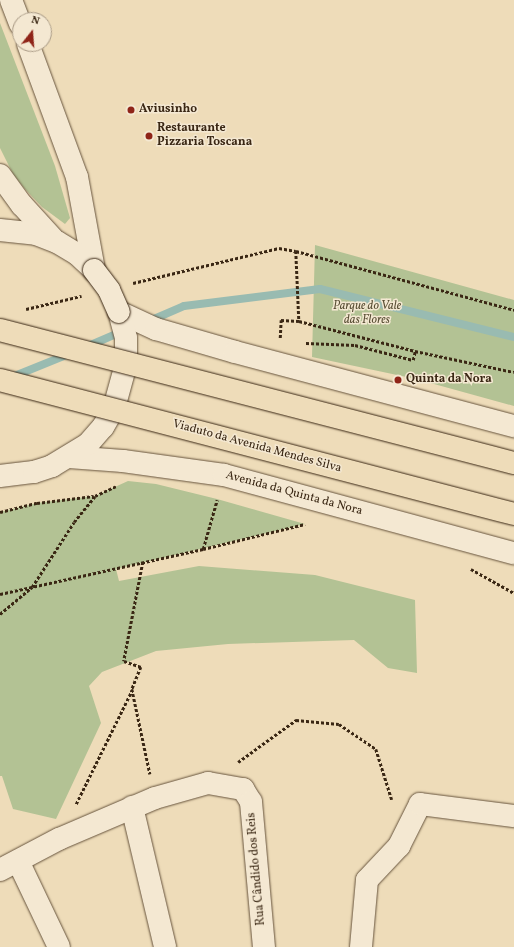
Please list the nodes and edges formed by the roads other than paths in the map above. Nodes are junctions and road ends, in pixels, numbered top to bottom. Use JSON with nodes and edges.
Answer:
{"nodes":[{"id":1,"x":11,"y":0,"type":"edge"},
{"id":2,"x":16,"y":12,"type":"edge"},
{"id":3,"x":31,"y":52,"type":"edge"},
{"id":4,"x":0,"y":175,"type":"edge"},
{"id":5,"x":0,"y":230,"type":"edge"},
{"id":6,"x":57,"y":242,"type":"junction"},
{"id":7,"x":94,"y":270,"type":"junction"},
{"id":8,"x":120,"y":312,"type":"junction"},
{"id":9,"x":0,"y":330,"type":"edge"},
{"id":10,"x":0,"y":380,"type":"edge"},
{"id":11,"x":514,"y":426,"type":"edge"},
{"id":12,"x":69,"y":457,"type":"junction"},
{"id":13,"x":514,"y":463,"type":"edge"},
{"id":14,"x":0,"y":476,"type":"edge"},
{"id":15,"x":514,"y":514,"type":"edge"},
{"id":16,"x":514,"y":552,"type":"edge"},
{"id":17,"x":132,"y":807,"type":"junction"},
{"id":18,"x":514,"y":816,"type":"edge"},
{"id":19,"x":9,"y":865,"type":"edge"},
{"id":20,"x":58,"y":947,"type":"edge"},
{"id":21,"x":165,"y":947,"type":"edge"},
{"id":22,"x":264,"y":947,"type":"edge"},
{"id":23,"x":361,"y":947,"type":"edge"}],
"edges":[{"from":1,"to":2,"type":"main road"},
{"from":3,"to":7,"type":"main road"},
{"from":4,"to":6,"type":"main road"},
{"from":5,"to":6,"type":"main road"},
{"from":6,"to":7,"type":"main road"},
{"from":7,"to":8,"type":"main road","bridge":true},
{"from":8,"to":11,"type":"main road"},
{"from":8,"to":12,"type":"main road"},
{"from":9,"to":13,"type":"highway","bridge":true},
{"from":10,"to":15,"type":"highway","name":"Viaduto da Avenida Mendes Silva","bridge":true},
{"from":12,"to":14,"type":"main road"},
{"from":12,"to":16,"type":"main road","name":"Avenida da Quinta da Nora"},
{"from":17,"to":19,"type":"main road","name":"Rua Cândido dos Reis"},
{"from":17,"to":21,"type":"main road"},
{"from":17,"to":22,"type":"main road","name":"Rua Cândido dos Reis"},
{"from":18,"to":23,"type":"main road"},
{"from":19,"to":20,"type":"main road","name":"Rua Cândido dos Reis"}]}
